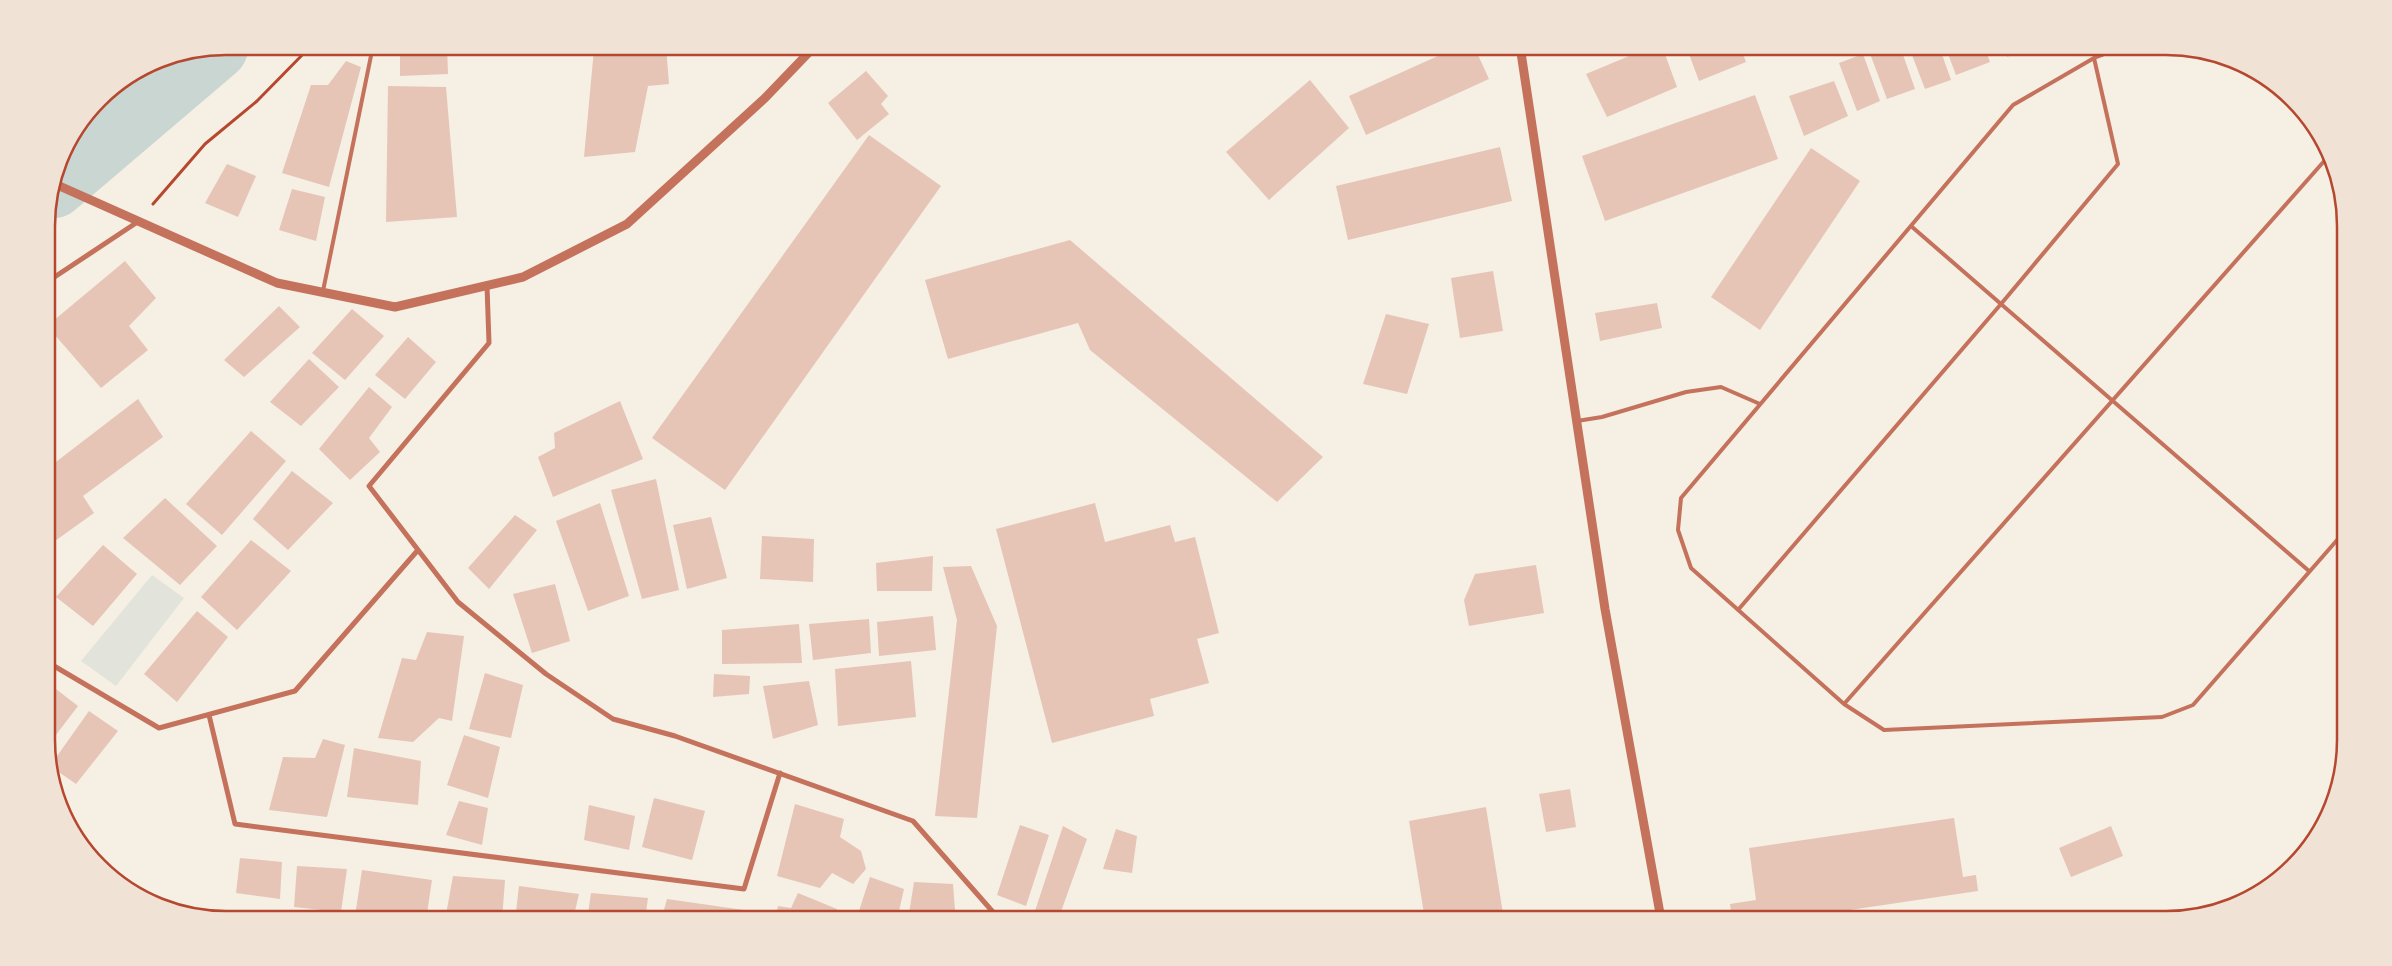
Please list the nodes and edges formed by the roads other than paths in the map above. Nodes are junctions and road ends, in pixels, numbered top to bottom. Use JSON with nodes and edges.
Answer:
{"nodes":[{"id":1,"x":371,"y":55,"type":"edge"},
{"id":2,"x":806,"y":55,"type":"edge"},
{"id":3,"x":1521,"y":55,"type":"edge"},
{"id":4,"x":2102,"y":55,"type":"edge"},
{"id":5,"x":2094,"y":58,"type":"junction"},
{"id":6,"x":2324,"y":161,"type":"edge"},
{"id":7,"x":60,"y":186,"type":"edge"},
{"id":8,"x":139,"y":221,"type":"junction"},
{"id":9,"x":1911,"y":226,"type":"junction"},
{"id":10,"x":55,"y":277,"type":"edge"},
{"id":11,"x":487,"y":286,"type":"junction"},
{"id":12,"x":323,"y":292,"type":"junction"},
{"id":13,"x":2001,"y":304,"type":"junction"},
{"id":14,"x":2112,"y":400,"type":"junction"},
{"id":15,"x":1760,"y":404,"type":"junction"},
{"id":16,"x":1577,"y":421,"type":"junction"},
{"id":17,"x":2337,"y":540,"type":"edge"},
{"id":18,"x":418,"y":550,"type":"junction"},
{"id":19,"x":2308,"y":572,"type":"junction"},
{"id":20,"x":1738,"y":610,"type":"junction"},
{"id":21,"x":55,"y":667,"type":"edge"},
{"id":22,"x":1844,"y":704,"type":"junction"},
{"id":23,"x":210,"y":714,"type":"junction"},
{"id":24,"x":780,"y":774,"type":"junction"},
{"id":25,"x":992,"y":911,"type":"edge"},
{"id":26,"x":1659,"y":911,"type":"edge"}],
"edges":[{"from":1,"to":12,"type":"lane"},
{"from":2,"to":11,"type":"street"},
{"from":3,"to":16,"type":"street"},
{"from":4,"to":5,"type":"lane"},
{"from":5,"to":9,"type":"lane"},
{"from":5,"to":13,"type":"lane"},
{"from":6,"to":14,"type":"lane"},
{"from":7,"to":8,"type":"street"},
{"from":8,"to":10,"type":"street"},
{"from":8,"to":12,"type":"street"},
{"from":9,"to":13,"type":"lane"},
{"from":9,"to":15,"type":"lane"},
{"from":11,"to":12,"type":"street"},
{"from":11,"to":18,"type":"street"},
{"from":13,"to":14,"type":"lane"},
{"from":13,"to":20,"type":"lane"},
{"from":14,"to":19,"type":"lane"},
{"from":14,"to":22,"type":"lane"},
{"from":15,"to":16,"type":"lane"},
{"from":15,"to":20,"type":"lane"},
{"from":16,"to":26,"type":"street"},
{"from":17,"to":19,"type":"lane"},
{"from":18,"to":23,"type":"street"},
{"from":18,"to":24,"type":"street"},
{"from":19,"to":22,"type":"lane"},
{"from":20,"to":22,"type":"lane"},
{"from":21,"to":23,"type":"street"},
{"from":23,"to":24,"type":"street"},
{"from":24,"to":25,"type":"street"}]}
